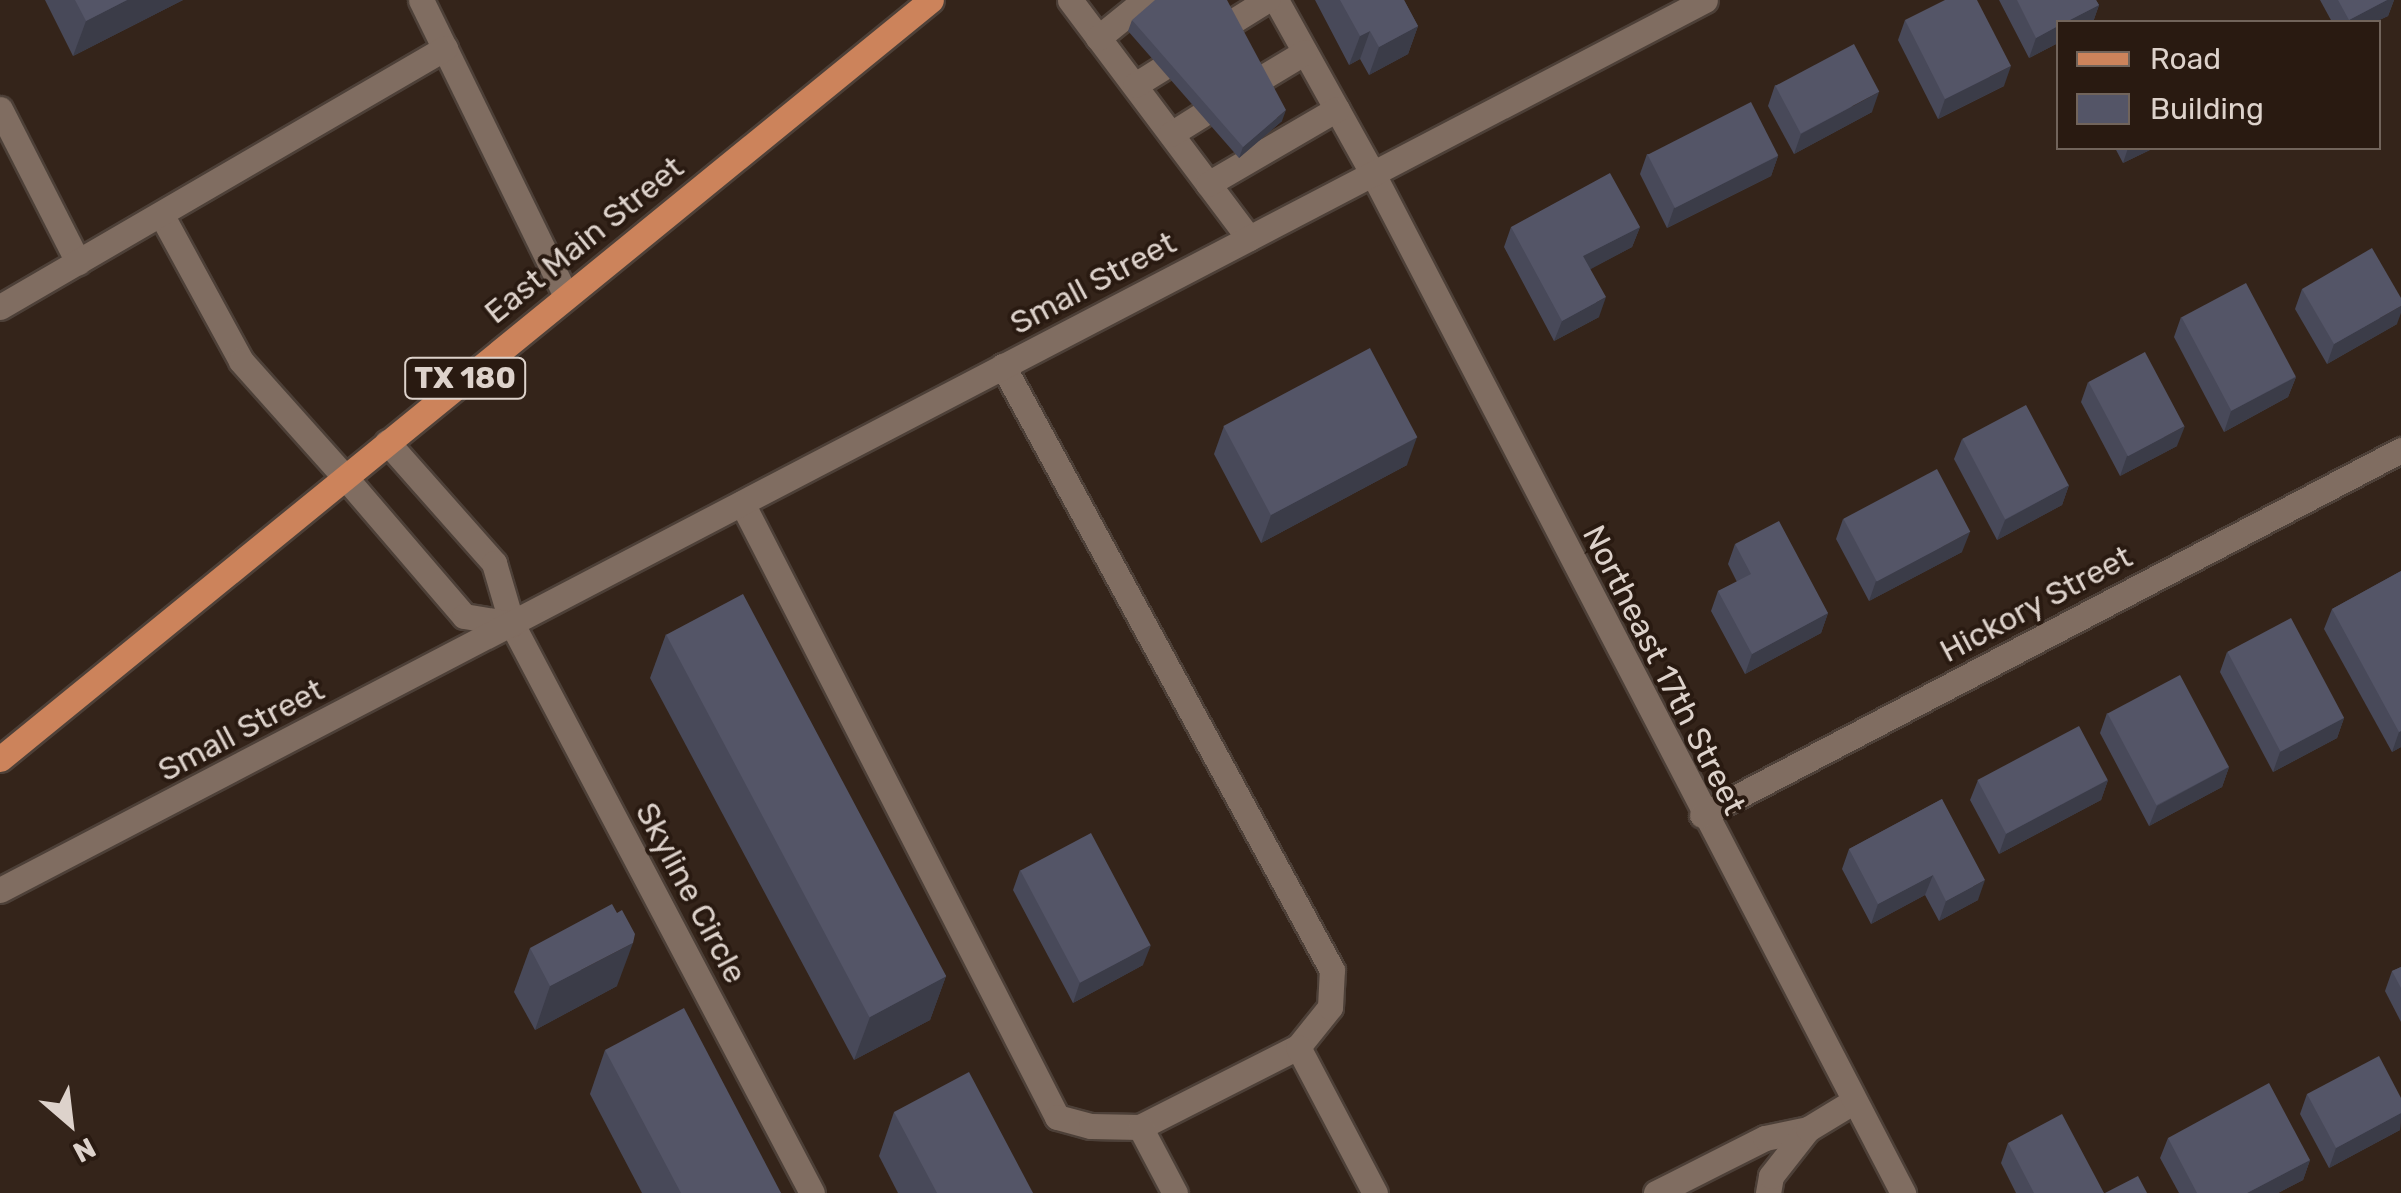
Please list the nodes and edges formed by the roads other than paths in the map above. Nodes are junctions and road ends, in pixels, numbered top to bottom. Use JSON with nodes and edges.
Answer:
{"nodes":[{"id":1,"x":421,"y":0,"type":"edge"},
{"id":2,"x":932,"y":0,"type":"edge"},
{"id":3,"x":1070,"y":0,"type":"edge"},
{"id":4,"x":1145,"y":0,"type":"edge"},
{"id":5,"x":1266,"y":0,"type":"edge"},
{"id":6,"x":1276,"y":0,"type":"edge"},
{"id":7,"x":1705,"y":0,"type":"edge"},
{"id":8,"x":1230,"y":24,"type":"edge"},
{"id":9,"x":1098,"y":38,"type":"junction"},
{"id":10,"x":446,"y":48,"type":"junction"},
{"id":11,"x":1306,"y":52,"type":"junction"},
{"id":12,"x":1161,"y":69,"type":"edge"},
{"id":13,"x":1260,"y":80,"type":"edge"},
{"id":14,"x":1135,"y":86,"type":"junction"},
{"id":15,"x":0,"y":108,"type":"edge"},
{"id":16,"x":1337,"y":109,"type":"junction"},
{"id":17,"x":1202,"y":115,"type":"edge"},
{"id":18,"x":1172,"y":134,"type":"junction"},
{"id":19,"x":1373,"y":174,"type":"junction"},
{"id":20,"x":1208,"y":184,"type":"junction"},
{"id":21,"x":161,"y":214,"type":"junction"},
{"id":22,"x":1249,"y":238,"type":"junction"},
{"id":23,"x":78,"y":262,"type":"junction"},
{"id":24,"x":566,"y":296,"type":"junction"},
{"id":25,"x":0,"y":308,"type":"edge"},
{"id":26,"x":1003,"y":366,"type":"junction"},
{"id":27,"x":386,"y":442,"type":"junction"},
{"id":28,"x":2401,"y":450,"type":"edge"},
{"id":29,"x":344,"y":476,"type":"junction"},
{"id":30,"x":742,"y":503,"type":"junction"},
{"id":31,"x":512,"y":624,"type":"junction"},
{"id":32,"x":0,"y":759,"type":"edge"},
{"id":33,"x":1702,"y":815,"type":"junction"},
{"id":34,"x":0,"y":890,"type":"edge"},
{"id":35,"x":1298,"y":1048,"type":"junction"},
{"id":36,"x":1854,"y":1101,"type":"junction"},
{"id":37,"x":1140,"y":1127,"type":"junction"},
{"id":38,"x":1808,"y":1130,"type":"junction"},
{"id":39,"x":812,"y":1193,"type":"edge"},
{"id":40,"x":1175,"y":1193,"type":"edge"},
{"id":41,"x":1375,"y":1193,"type":"edge"},
{"id":42,"x":1656,"y":1193,"type":"edge"},
{"id":43,"x":1768,"y":1193,"type":"edge"},
{"id":44,"x":1903,"y":1193,"type":"edge"}],
"edges":[{"from":1,"to":10,"type":"street"},
{"from":2,"to":24,"type":"main road","name":"East Main Street","number":"TX 180"},
{"from":3,"to":9,"type":"street"},
{"from":4,"to":9,"type":"street"},
{"from":5,"to":8,"type":"street"},
{"from":6,"to":11,"type":"street","name":"Northeast 17th Street"},
{"from":7,"to":19,"type":"street","name":"Small Street"},
{"from":9,"to":14,"type":"street"},
{"from":10,"to":21,"type":"street"},
{"from":10,"to":24,"type":"street"},
{"from":11,"to":13,"type":"street"},
{"from":11,"to":16,"type":"street","name":"Northeast 17th Street"},
{"from":12,"to":14,"type":"street"},
{"from":14,"to":18,"type":"street"},
{"from":15,"to":23,"type":"street"},
{"from":16,"to":19,"type":"street","name":"Northeast 17th Street"},
{"from":16,"to":20,"type":"street"},
{"from":17,"to":18,"type":"street"},
{"from":18,"to":20,"type":"street"},
{"from":19,"to":22,"type":"street","name":"Small Street"},
{"from":19,"to":33,"type":"street","name":"Northeast 17th Street"},
{"from":20,"to":22,"type":"street"},
{"from":21,"to":23,"type":"street"},
{"from":21,"to":29,"type":"street"},
{"from":22,"to":26,"type":"street","name":"Small Street"},
{"from":23,"to":25,"type":"street"},
{"from":24,"to":27,"type":"main road","name":"East Main Street","number":"TX 180"},
{"from":26,"to":30,"type":"street","name":"Small Street"},
{"from":26,"to":35,"type":"street"},
{"from":27,"to":29,"type":"main road","name":"East Main Street","number":"TX 180"},
{"from":27,"to":31,"type":"street"},
{"from":28,"to":33,"type":"street","name":"Hickory Street"},
{"from":29,"to":31,"type":"street"},
{"from":29,"to":32,"type":"main road","name":"East Main Street","number":"TX 180"},
{"from":30,"to":31,"type":"street","name":"Small Street"},
{"from":30,"to":37,"type":"street"},
{"from":31,"to":34,"type":"street","name":"Small Street"},
{"from":31,"to":39,"type":"street","name":"Skyline Circle"},
{"from":33,"to":36,"type":"street","name":"Northeast 17th Street"},
{"from":35,"to":37,"type":"street"},
{"from":35,"to":41,"type":"street"},
{"from":36,"to":38,"type":"street"},
{"from":36,"to":44,"type":"street","name":"Northeast 17th Street"},
{"from":37,"to":40,"type":"street"},
{"from":38,"to":42,"type":"street"},
{"from":38,"to":43,"type":"street"}]}
